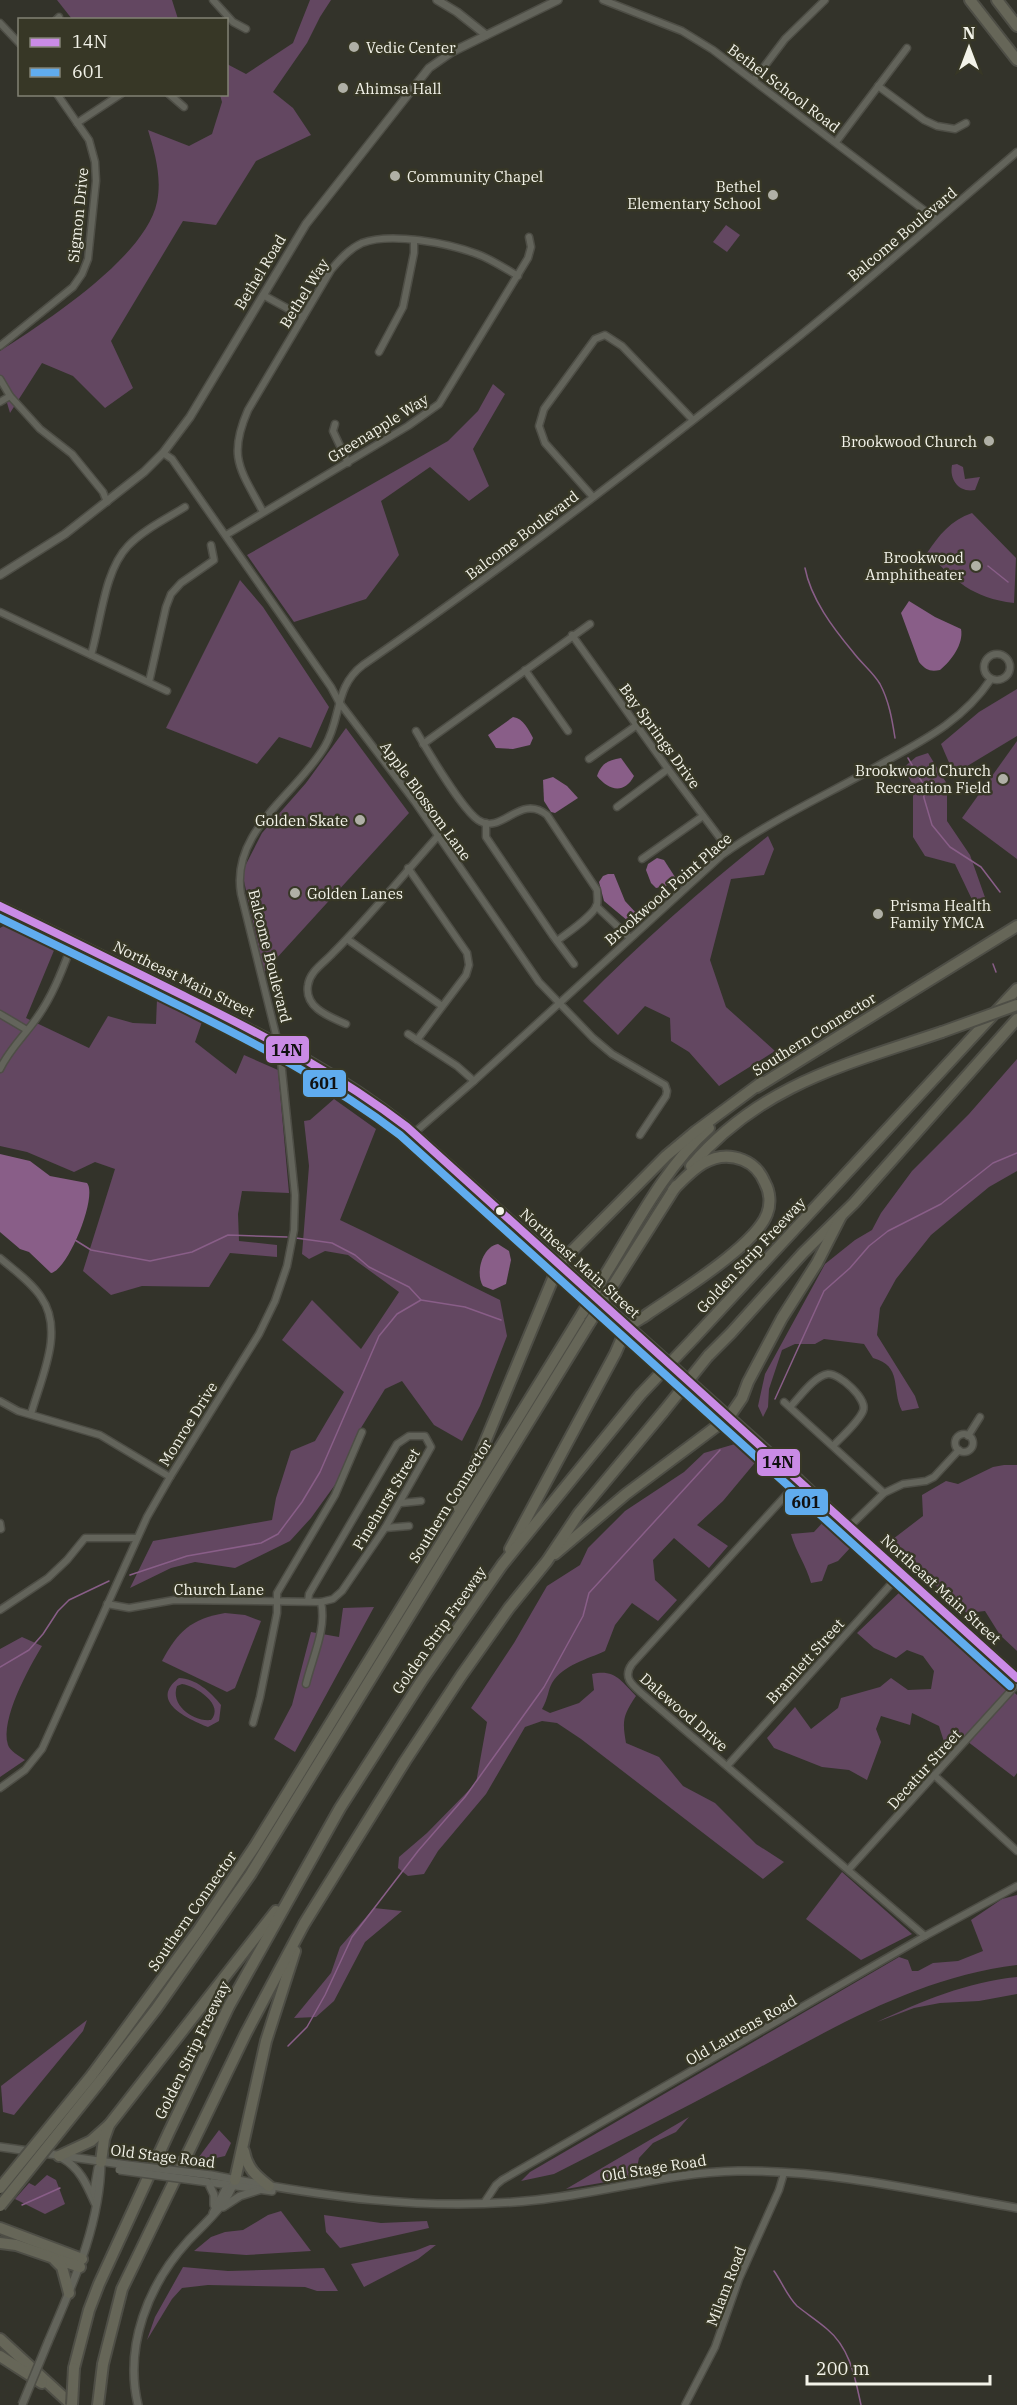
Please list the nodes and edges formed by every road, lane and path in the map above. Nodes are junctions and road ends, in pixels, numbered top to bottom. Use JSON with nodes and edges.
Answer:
{"nodes":[{"id":1,"x":213,"y":0,"type":"edge"},
{"id":2,"x":437,"y":0,"type":"edge"},
{"id":3,"x":558,"y":0,"type":"edge"},
{"id":4,"x":603,"y":0,"type":"edge"},
{"id":5,"x":825,"y":0,"type":"edge"},
{"id":6,"x":970,"y":0,"type":"edge"},
{"id":7,"x":997,"y":0,"type":"edge"},
{"id":8,"x":0,"y":23,"type":"edge"},
{"id":9,"x":1017,"y":26,"type":"edge"},
{"id":10,"x":246,"y":29,"type":"dead end"},
{"id":11,"x":486,"y":35,"type":"junction"},
{"id":12,"x":18,"y":42,"type":"edge"},
{"id":13,"x":907,"y":48,"type":"dead end"},
{"id":14,"x":1017,"y":60,"type":"edge"},
{"id":15,"x":754,"y":80,"type":"junction"},
{"id":16,"x":878,"y":86,"type":"junction"},
{"id":17,"x":58,"y":96,"type":"edge"},
{"id":18,"x":118,"y":96,"type":"edge"},
{"id":19,"x":171,"y":96,"type":"edge"},
{"id":20,"x":183,"y":107,"type":"dead end"},
{"id":21,"x":77,"y":123,"type":"junction"},
{"id":22,"x":966,"y":123,"type":"dead end"},
{"id":23,"x":836,"y":142,"type":"junction"},
{"id":24,"x":1017,"y":152,"type":"edge"},
{"id":25,"x":937,"y":220,"type":"junction"},
{"id":26,"x":529,"y":237,"type":"dead end"},
{"id":27,"x":414,"y":240,"type":"junction"},
{"id":28,"x":518,"y":276,"type":"junction"},
{"id":29,"x":263,"y":295,"type":"junction"},
{"id":30,"x":303,"y":317,"type":"junction"},
{"id":31,"x":0,"y":346,"type":"edge"},
{"id":32,"x":379,"y":352,"type":"dead end"},
{"id":33,"x":0,"y":379,"type":"edge"},
{"id":34,"x":10,"y":396,"type":"junction"},
{"id":35,"x":0,"y":402,"type":"edge"},
{"id":36,"x":693,"y":420,"type":"junction"},
{"id":37,"x":334,"y":424,"type":"dead end"},
{"id":38,"x":163,"y":453,"type":"junction"},
{"id":39,"x":348,"y":463,"type":"junction"},
{"id":40,"x":593,"y":497,"type":"junction"},
{"id":41,"x":107,"y":502,"type":"junction"},
{"id":42,"x":185,"y":507,"type":"dead end"},
{"id":43,"x":263,"y":512,"type":"junction"},
{"id":44,"x":226,"y":535,"type":"junction"},
{"id":45,"x":211,"y":545,"type":"dead end"},
{"id":46,"x":0,"y":575,"type":"edge"},
{"id":47,"x":0,"y":612,"type":"edge"},
{"id":48,"x":590,"y":624,"type":"dead end"},
{"id":49,"x":572,"y":635,"type":"junction"},
{"id":50,"x":91,"y":655,"type":"junction"},
{"id":51,"x":525,"y":670,"type":"junction"},
{"id":52,"x":991,"y":679,"type":"junction"},
{"id":53,"x":149,"y":682,"type":"junction"},
{"id":54,"x":167,"y":691,"type":"dead end"},
{"id":55,"x":339,"y":702,"type":"junction"},
{"id":56,"x":637,"y":725,"type":"junction"},
{"id":57,"x":416,"y":731,"type":"dead end"},
{"id":58,"x":568,"y":731,"type":"dead end"},
{"id":59,"x":423,"y":744,"type":"junction"},
{"id":60,"x":589,"y":759,"type":"dead end"},
{"id":61,"x":668,"y":770,"type":"junction"},
{"id":62,"x":617,"y":807,"type":"dead end"},
{"id":63,"x":703,"y":816,"type":"junction"},
{"id":64,"x":486,"y":823,"type":"junction"},
{"id":65,"x":438,"y":836,"type":"junction"},
{"id":66,"x":729,"y":850,"type":"junction"},
{"id":67,"x":642,"y":859,"type":"dead end"},
{"id":68,"x":408,"y":868,"type":"junction"},
{"id":69,"x":0,"y":906,"type":"edge"},
{"id":70,"x":596,"y":906,"type":"junction"},
{"id":71,"x":1017,"y":926,"type":"edge"},
{"id":72,"x":630,"y":938,"type":"junction"},
{"id":73,"x":347,"y":939,"type":"junction"},
{"id":74,"x":557,"y":941,"type":"junction"},
{"id":75,"x":73,"y":942,"type":"junction"},
{"id":76,"x":574,"y":964,"type":"dead end"},
{"id":77,"x":1017,"y":989,"type":"edge"},
{"id":78,"x":558,"y":1003,"type":"junction"},
{"id":79,"x":1017,"y":1005,"type":"edge"},
{"id":80,"x":442,"y":1006,"type":"junction"},
{"id":81,"x":0,"y":1014,"type":"edge"},
{"id":82,"x":1017,"y":1019,"type":"edge"},
{"id":83,"x":346,"y":1024,"type":"dead end"},
{"id":84,"x":27,"y":1030,"type":"junction"},
{"id":85,"x":408,"y":1034,"type":"dead end"},
{"id":86,"x":417,"y":1040,"type":"junction"},
{"id":87,"x":278,"y":1043,"type":"junction"},
{"id":88,"x":0,"y":1069,"type":"edge"},
{"id":89,"x":474,"y":1081,"type":"junction"},
{"id":90,"x":762,"y":1082,"type":"junction"},
{"id":91,"x":414,"y":1133,"type":"junction"},
{"id":92,"x":640,"y":1136,"type":"dead end"},
{"id":93,"x":673,"y":1190,"type":"junction"},
{"id":94,"x":841,"y":1215,"type":"junction"},
{"id":95,"x":0,"y":1258,"type":"edge"},
{"id":96,"x":559,"y":1264,"type":"junction"},
{"id":97,"x":607,"y":1284,"type":"junction"},
{"id":98,"x":628,"y":1326,"type":"junction"},
{"id":99,"x":0,"y":1401,"type":"edge"},
{"id":100,"x":784,"y":1402,"type":"dead end"},
{"id":101,"x":790,"y":1407,"type":"junction"},
{"id":102,"x":31,"y":1414,"type":"junction"},
{"id":103,"x":729,"y":1417,"type":"junction"},
{"id":104,"x":980,"y":1417,"type":"dead end"},
{"id":105,"x":362,"y":1432,"type":"dead end"},
{"id":106,"x":968,"y":1436,"type":"junction"},
{"id":107,"x":833,"y":1446,"type":"junction"},
{"id":108,"x":959,"y":1450,"type":"junction"},
{"id":109,"x":170,"y":1477,"type":"junction"},
{"id":110,"x":799,"y":1479,"type":"junction"},
{"id":111,"x":884,"y":1493,"type":"junction"},
{"id":112,"x":421,"y":1501,"type":"dead end"},
{"id":113,"x":401,"y":1503,"type":"junction"},
{"id":114,"x":409,"y":1526,"type":"dead end"},
{"id":115,"x":849,"y":1527,"type":"junction"},
{"id":116,"x":385,"y":1528,"type":"junction"},
{"id":117,"x":446,"y":1537,"type":"junction"},
{"id":118,"x":138,"y":1538,"type":"junction"},
{"id":119,"x":547,"y":1561,"type":"junction"},
{"id":120,"x":502,"y":1565,"type":"junction"},
{"id":121,"x":901,"y":1573,"type":"junction"},
{"id":122,"x":333,"y":1599,"type":"joint"},
{"id":123,"x":275,"y":1601,"type":"junction"},
{"id":124,"x":308,"y":1602,"type":"junction"},
{"id":125,"x":321,"y":1602,"type":"junction"},
{"id":126,"x":107,"y":1604,"type":"junction"},
{"id":127,"x":0,"y":1610,"type":"edge"},
{"id":128,"x":1017,"y":1678,"type":"edge"},
{"id":129,"x":306,"y":1684,"type":"dead end"},
{"id":130,"x":1017,"y":1684,"type":"edge"},
{"id":131,"x":253,"y":1723,"type":"dead end"},
{"id":132,"x":727,"y":1766,"type":"junction"},
{"id":133,"x":934,"y":1775,"type":"junction"},
{"id":134,"x":0,"y":1788,"type":"edge"},
{"id":135,"x":1017,"y":1851,"type":"edge"},
{"id":136,"x":849,"y":1869,"type":"junction"},
{"id":137,"x":302,"y":1874,"type":"junction"},
{"id":138,"x":1017,"y":1886,"type":"edge"},
{"id":139,"x":304,"y":1924,"type":"junction"},
{"id":140,"x":925,"y":1936,"type":"junction"},
{"id":141,"x":96,"y":2077,"type":"junction"},
{"id":142,"x":109,"y":2125,"type":"junction"},
{"id":143,"x":243,"y":2144,"type":"junction"},
{"id":144,"x":0,"y":2147,"type":"edge"},
{"id":145,"x":59,"y":2156,"type":"junction"},
{"id":146,"x":101,"y":2162,"type":"junction"},
{"id":147,"x":784,"y":2173,"type":"junction"},
{"id":148,"x":209,"y":2180,"type":"junction"},
{"id":149,"x":234,"y":2183,"type":"junction"},
{"id":150,"x":0,"y":2188,"type":"edge"},
{"id":151,"x":266,"y":2188,"type":"junction"},
{"id":152,"x":96,"y":2202,"type":"junction"},
{"id":153,"x":484,"y":2203,"type":"junction"},
{"id":154,"x":0,"y":2206,"type":"edge"},
{"id":155,"x":1017,"y":2208,"type":"edge"},
{"id":156,"x":216,"y":2210,"type":"junction"},
{"id":157,"x":0,"y":2228,"type":"edge"},
{"id":158,"x":0,"y":2243,"type":"edge"},
{"id":159,"x":53,"y":2258,"type":"junction"},
{"id":160,"x":81,"y":2263,"type":"junction"},
{"id":161,"x":69,"y":2293,"type":"junction"},
{"id":162,"x":0,"y":2339,"type":"edge"},
{"id":163,"x":0,"y":2356,"type":"edge"},
{"id":164,"x":70,"y":2403,"type":"edge"},
{"id":165,"x":22,"y":2405,"type":"edge"},
{"id":166,"x":98,"y":2405,"type":"edge"},
{"id":167,"x":138,"y":2405,"type":"edge"},
{"id":168,"x":685,"y":2405,"type":"edge"}],
"edges":[{"from":1,"to":10,"type":"street"},
{"from":2,"to":11,"type":"street"},
{"from":3,"to":11,"type":"street","name":"Bethel Road"},
{"from":4,"to":15,"type":"street","name":"Bethel School Road"},
{"from":5,"to":15,"type":"street"},
{"from":6,"to":14,"type":"highway"},
{"from":7,"to":9,"type":"highway"},
{"from":8,"to":12,"type":"street"},
{"from":11,"to":29,"type":"street","name":"Bethel Road"},
{"from":13,"to":16,"type":"street"},
{"from":15,"to":23,"type":"street","name":"Bethel School Road"},
{"from":16,"to":22,"type":"street"},
{"from":16,"to":23,"type":"street"},
{"from":17,"to":21,"type":"street","name":"Sigmon Drive"},
{"from":18,"to":21,"type":"street"},
{"from":19,"to":20,"type":"street"},
{"from":21,"to":31,"type":"street","name":"Sigmon Drive"},
{"from":23,"to":25,"type":"street","name":"Bethel School Road"},
{"from":24,"to":25,"type":"street","name":"Balcome Boulevard"},
{"from":25,"to":36,"type":"street","name":"Balcome Boulevard"},
{"from":26,"to":28,"type":"street","name":"Greenapple Way"},
{"from":27,"to":28,"type":"street","name":"Bethel Way"},
{"from":27,"to":30,"type":"street","name":"Bethel Way"},
{"from":27,"to":32,"type":"street"},
{"from":28,"to":39,"type":"street","name":"Greenapple Way"},
{"from":29,"to":30,"type":"street"},
{"from":29,"to":38,"type":"street","name":"Bethel Road"},
{"from":30,"to":43,"type":"street","name":"Bethel Way"},
{"from":33,"to":34,"type":"street"},
{"from":34,"to":35,"type":"street"},
{"from":34,"to":41,"type":"street"},
{"from":36,"to":40,"type":"street","name":"Balcome Boulevard"},
{"from":36,"to":40,"type":"street"},
{"from":37,"to":39,"type":"street"},
{"from":38,"to":41,"type":"street","name":"Bethel Road"},
{"from":38,"to":44,"type":"street","name":"Apple Blossom Lane"},
{"from":39,"to":43,"type":"street","name":"Greenapple Way"},
{"from":40,"to":55,"type":"street","name":"Balcome Boulevard"},
{"from":41,"to":46,"type":"street","name":"Bethel Road"},
{"from":42,"to":50,"type":"street"},
{"from":43,"to":44,"type":"street","name":"Greenapple Way"},
{"from":44,"to":55,"type":"street","name":"Apple Blossom Lane"},
{"from":45,"to":53,"type":"street"},
{"from":47,"to":50,"type":"street"},
{"from":48,"to":49,"type":"street"},
{"from":49,"to":51,"type":"street"},
{"from":49,"to":56,"type":"street","name":"Bay Springs Drive"},
{"from":50,"to":53,"type":"street"},
{"from":51,"to":58,"type":"street"},
{"from":51,"to":59,"type":"street"},
{"from":52,"to":52,"type":"street"},
{"from":52,"to":66,"type":"street","name":"Brookwood Point Place"},
{"from":53,"to":54,"type":"street"},
{"from":55,"to":65,"type":"street","name":"Apple Blossom Lane"},
{"from":55,"to":87,"type":"street","name":"Balcome Boulevard"},
{"from":56,"to":60,"type":"street"},
{"from":56,"to":61,"type":"street","name":"Bay Springs Drive"},
{"from":57,"to":59,"type":"street"},
{"from":59,"to":64,"type":"street"},
{"from":61,"to":62,"type":"street"},
{"from":61,"to":63,"type":"street","name":"Bay Springs Drive"},
{"from":63,"to":66,"type":"street","name":"Bay Springs Drive"},
{"from":63,"to":67,"type":"street"},
{"from":64,"to":70,"type":"street"},
{"from":64,"to":74,"type":"street"},
{"from":65,"to":68,"type":"street"},
{"from":65,"to":78,"type":"street","name":"Apple Blossom Lane"},
{"from":66,"to":72,"type":"street","name":"Brookwood Point Place"},
{"from":68,"to":73,"type":"street"},
{"from":68,"to":80,"type":"street"},
{"from":69,"to":75,"type":"main road","name":"Northeast Main Street"},
{"from":70,"to":72,"type":"street"},
{"from":70,"to":74,"type":"street"},
{"from":71,"to":90,"type":"highway","name":"Southern Connector"},
{"from":72,"to":78,"type":"street","name":"Brookwood Point Place"},
{"from":73,"to":80,"type":"street"},
{"from":73,"to":83,"type":"street"},
{"from":74,"to":76,"type":"street"},
{"from":75,"to":84,"type":"street"},
{"from":75,"to":87,"type":"main road","name":"Northeast Main Street"},
{"from":77,"to":120,"type":"highway","name":"Golden Strip Freeway","bridge":true},
{"from":78,"to":89,"type":"street","name":"Brookwood Point Place"},
{"from":78,"to":92,"type":"street","name":"Apple Blossom Lane"},
{"from":79,"to":93,"type":"highway","name":"Southern Connector","bridge":true},
{"from":80,"to":86,"type":"street"},
{"from":81,"to":84,"type":"street"},
{"from":82,"to":94,"type":"highway"},
{"from":84,"to":88,"type":"street"},
{"from":85,"to":86,"type":"street"},
{"from":86,"to":89,"type":"street"},
{"from":87,"to":91,"type":"main road","name":"Northeast Main Street"},
{"from":87,"to":109,"type":"street","name":"Monroe Drive"},
{"from":89,"to":91,"type":"street","name":"Brookwood Point Place"},
{"from":90,"to":96,"type":"highway"},
{"from":90,"to":97,"type":"highway","name":"Southern Connector"},
{"from":91,"to":96,"type":"main road","name":"Northeast Main Street"},
{"from":93,"to":97,"type":"highway","name":"Southern Connector"},
{"from":93,"to":98,"type":"highway"},
{"from":94,"to":103,"type":"highway"},
{"from":94,"to":119,"type":"highway","bridge":true},
{"from":95,"to":102,"type":"street"},
{"from":96,"to":98,"type":"main road","name":"Northeast Main Street"},
{"from":96,"to":117,"type":"highway"},
{"from":97,"to":117,"type":"highway","name":"Southern Connector","bridge":true},
{"from":97,"to":141,"type":"highway","name":"Southern Connector","bridge":true},
{"from":98,"to":103,"type":"main road","name":"Northeast Main Street"},
{"from":98,"to":120,"type":"highway"},
{"from":99,"to":102,"type":"street"},
{"from":100,"to":101,"type":"street"},
{"from":101,"to":107,"type":"street"},
{"from":101,"to":107,"type":"street"},
{"from":102,"to":109,"type":"street"},
{"from":103,"to":110,"type":"main road","name":"Northeast Main Street"},
{"from":103,"to":119,"type":"highway"},
{"from":104,"to":106,"type":"street"},
{"from":105,"to":123,"type":"street"},
{"from":106,"to":108,"type":"street"},
{"from":106,"to":108,"type":"street"},
{"from":107,"to":111,"type":"street"},
{"from":108,"to":111,"type":"street"},
{"from":109,"to":118,"type":"street","name":"Monroe Drive"},
{"from":110,"to":115,"type":"main road","name":"Northeast Main Street"},
{"from":110,"to":132,"type":"street","name":"Dalewood Drive"},
{"from":111,"to":115,"type":"street"},
{"from":112,"to":113,"type":"street"},
{"from":113,"to":116,"type":"street","name":"Pinehurst Street"},
{"from":113,"to":124,"type":"street","name":"Pinehurst Street"},
{"from":114,"to":116,"type":"street"},
{"from":115,"to":121,"type":"main road","name":"Northeast Main Street"},
{"from":116,"to":122,"type":"street","name":"Pinehurst Street"},
{"from":117,"to":141,"type":"highway","name":"Southern Connector"},
{"from":118,"to":126,"type":"street","name":"Monroe Drive"},
{"from":118,"to":127,"type":"street"},
{"from":119,"to":139,"type":"highway"},
{"from":120,"to":137,"type":"highway","name":"Golden Strip Freeway"},
{"from":121,"to":128,"type":"main road","name":"Northeast Main Street"},
{"from":121,"to":132,"type":"street","name":"Bramlett Street"},
{"from":122,"to":125,"type":"street","name":"Church Lane"},
{"from":123,"to":124,"type":"street","name":"Church Lane"},
{"from":123,"to":126,"type":"street","name":"Church Lane"},
{"from":123,"to":131,"type":"street"},
{"from":124,"to":125,"type":"street","name":"Church Lane"},
{"from":125,"to":129,"type":"street"},
{"from":126,"to":134,"type":"street","name":"Monroe Drive"},
{"from":130,"to":133,"type":"street","name":"Decatur Street"},
{"from":132,"to":136,"type":"street","name":"Dalewood Drive"},
{"from":133,"to":135,"type":"street"},
{"from":133,"to":136,"type":"street","name":"Decatur Street"},
{"from":136,"to":140,"type":"street","name":"Dalewood Drive"},
{"from":137,"to":142,"type":"highway"},
{"from":137,"to":164,"type":"highway","name":"Golden Strip Freeway","bridge":true},
{"from":138,"to":140,"type":"street","name":"Old Laurens Road"},
{"from":139,"to":143,"type":"highway"},
{"from":139,"to":166,"type":"highway"},
{"from":140,"to":153,"type":"street","name":"Old Laurens Road"},
{"from":141,"to":150,"type":"highway","name":"Southern Connector","bridge":true},
{"from":141,"to":154,"type":"highway","name":"Southern Connector","bridge":true},
{"from":142,"to":145,"type":"highway"},
{"from":142,"to":146,"type":"highway"},
{"from":143,"to":149,"type":"highway"},
{"from":143,"to":151,"type":"highway"},
{"from":144,"to":145,"type":"street","name":"Old Stage Road"},
{"from":145,"to":146,"type":"street","name":"Old Stage Road"},
{"from":145,"to":152,"type":"street"},
{"from":146,"to":148,"type":"street","name":"Old Stage Road","bridge":true},
{"from":146,"to":152,"type":"street"},
{"from":147,"to":153,"type":"street","name":"Old Stage Road"},
{"from":147,"to":155,"type":"street","name":"Old Stage Road"},
{"from":147,"to":168,"type":"street","name":"Milam Road"},
{"from":148,"to":149,"type":"street","name":"Old Stage Road"},
{"from":148,"to":156,"type":"street"},
{"from":149,"to":151,"type":"street","name":"Old Stage Road"},
{"from":149,"to":156,"type":"street"},
{"from":151,"to":153,"type":"street","name":"Old Stage Road"},
{"from":151,"to":156,"type":"street"},
{"from":152,"to":160,"type":"street"},
{"from":156,"to":167,"type":"street"},
{"from":157,"to":160,"type":"highway"},
{"from":158,"to":159,"type":"highway"},
{"from":159,"to":160,"type":"highway"},
{"from":159,"to":161,"type":"highway"},
{"from":160,"to":161,"type":"street"},
{"from":161,"to":165,"type":"street","bridge":true},
{"from":162,"to":164,"type":"highway"},
{"from":163,"to":164,"type":"highway"}]}
